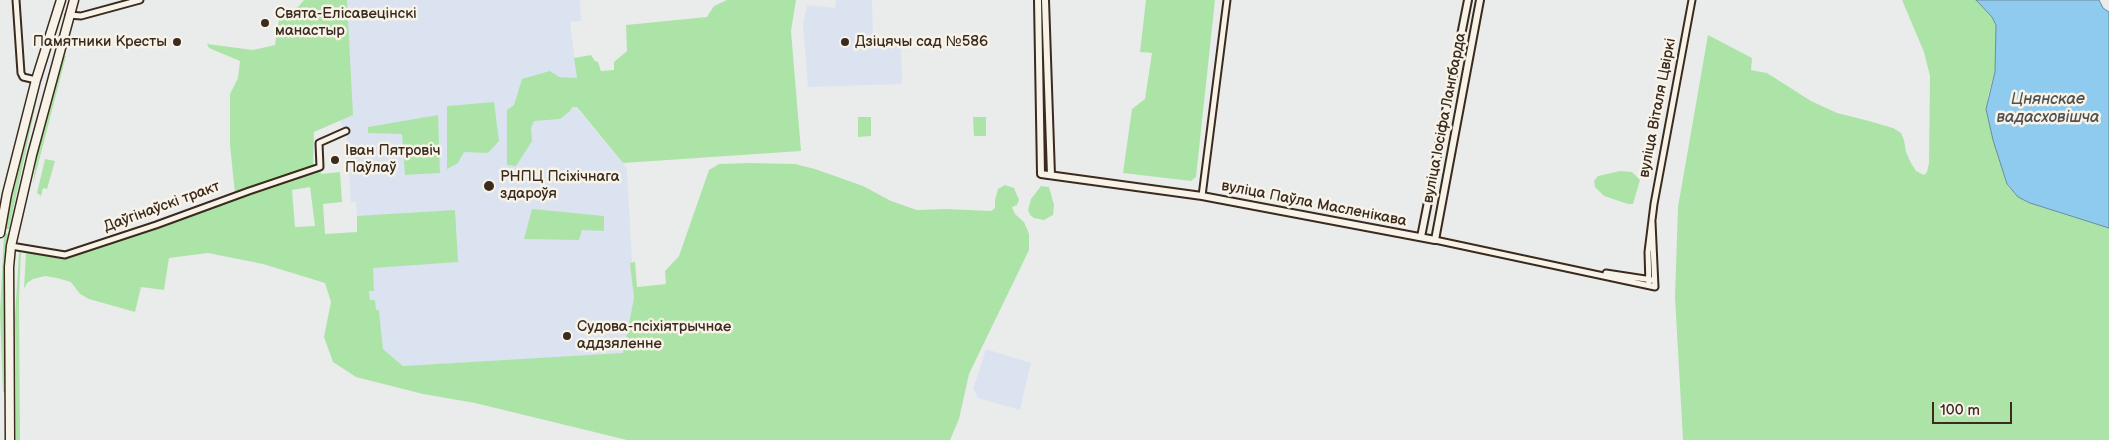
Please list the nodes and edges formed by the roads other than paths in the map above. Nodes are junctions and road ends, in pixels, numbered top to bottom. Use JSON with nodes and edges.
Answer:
{"nodes":[{"id":1,"x":16,"y":0,"type":"edge"},
{"id":2,"x":61,"y":0,"type":"edge"},
{"id":3,"x":74,"y":0,"type":"edge"},
{"id":4,"x":140,"y":0,"type":"edge"},
{"id":5,"x":1038,"y":0,"type":"edge"},
{"id":6,"x":1045,"y":0,"type":"edge"},
{"id":7,"x":1227,"y":0,"type":"edge"},
{"id":8,"x":1468,"y":0,"type":"edge"},
{"id":9,"x":1480,"y":0,"type":"edge"},
{"id":10,"x":1692,"y":0,"type":"edge"},
{"id":11,"x":69,"y":15,"type":"junction"},
{"id":12,"x":36,"y":80,"type":"junction"},
{"id":13,"x":50,"y":84,"type":"junction"},
{"id":14,"x":346,"y":131,"type":"dead end"},
{"id":15,"x":1051,"y":175,"type":"junction"},
{"id":16,"x":3,"y":193,"type":"edge"},
{"id":17,"x":1202,"y":196,"type":"junction"},
{"id":18,"x":1652,"y":222,"type":"junction"},
{"id":19,"x":0,"y":233,"type":"edge"},
{"id":20,"x":1422,"y":237,"type":"junction"},
{"id":21,"x":1435,"y":240,"type":"junction"},
{"id":22,"x":11,"y":246,"type":"junction"},
{"id":23,"x":1649,"y":282,"type":"junction"},
{"id":24,"x":1655,"y":284,"type":"joint"},
{"id":25,"x":0,"y":402,"type":"edge"},
{"id":26,"x":9,"y":402,"type":"junction"},
{"id":27,"x":10,"y":440,"type":"edge"}],
"edges":[{"from":1,"to":12,"type":"street"},
{"from":2,"to":12,"type":"main road"},
{"from":3,"to":11,"type":"main road"},
{"from":4,"to":11,"type":"street"},
{"from":5,"to":15,"type":"street","name":"вуліца Паўла Масленікава"},
{"from":6,"to":15,"type":"street"},
{"from":7,"to":17,"type":"street"},
{"from":8,"to":20,"type":"street","name":"вуліца Іосіфа Лангбарда"},
{"from":9,"to":21,"type":"street","name":"вуліца Іосіфа Лангбарда"},
{"from":10,"to":18,"type":"street","name":"вуліца Віталя Цвіркі"},
{"from":11,"to":13,"type":"main road"},
{"from":12,"to":13,"type":"main road"},
{"from":12,"to":16,"type":"main road"},
{"from":13,"to":22,"type":"main road"},
{"from":14,"to":22,"type":"street","name":"Даўгінаўскі тракт"},
{"from":15,"to":17,"type":"street","name":"вуліца Паўла Масленікава"},
{"from":16,"to":19,"type":"main road"},
{"from":17,"to":20,"type":"street","name":"вуліца Паўла Масленікава"},
{"from":18,"to":23,"type":"street","name":"вуліца Віталя Цвіркі"},
{"from":18,"to":24,"type":"street","name":"вуліца Віталя Цвіркі"},
{"from":20,"to":21,"type":"street","name":"вуліца Паўла Масленікава"},
{"from":21,"to":23,"type":"street","name":"вуліца Паўла Масленікава"},
{"from":22,"to":26,"type":"main road"},
{"from":23,"to":24,"type":"street","name":"вуліца Паўла Масленікава"},
{"from":25,"to":26,"type":"main road"},
{"from":26,"to":27,"type":"main road"}]}
